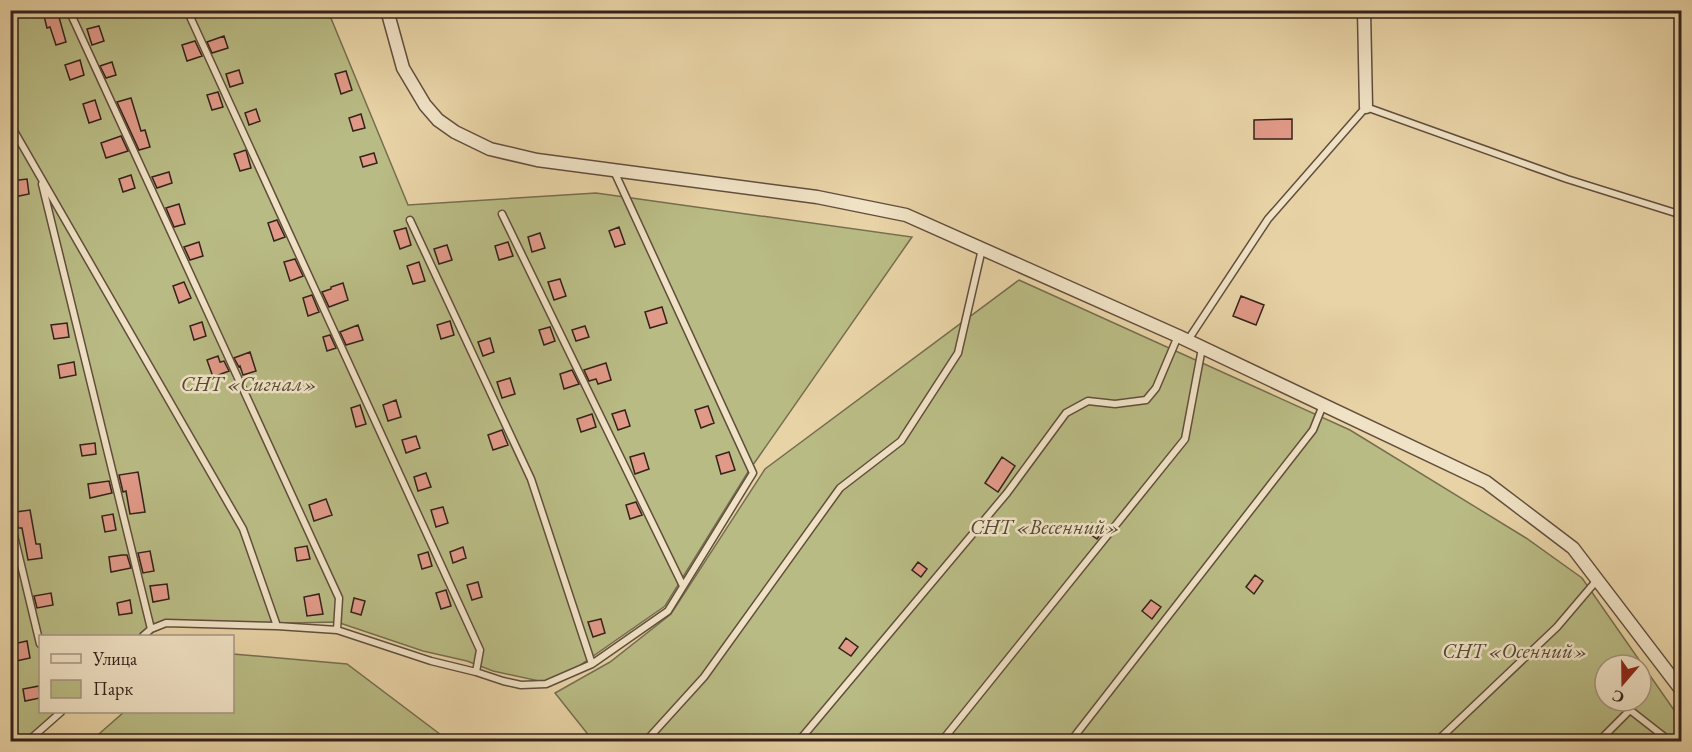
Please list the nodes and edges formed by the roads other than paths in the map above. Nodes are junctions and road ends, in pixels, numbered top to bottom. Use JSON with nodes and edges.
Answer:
{"nodes":[{"id":1,"x":69,"y":10,"type":"edge"},
{"id":2,"x":187,"y":10,"type":"edge"},
{"id":3,"x":387,"y":10,"type":"edge"},
{"id":4,"x":1364,"y":10,"type":"edge"},
{"id":5,"x":1366,"y":107,"type":"junction"},
{"id":6,"x":10,"y":124,"type":"edge"},
{"id":7,"x":614,"y":171,"type":"junction"},
{"id":8,"x":40,"y":175,"type":"junction"},
{"id":9,"x":502,"y":214,"type":"dead end"},
{"id":10,"x":1682,"y":215,"type":"edge"},
{"id":11,"x":410,"y":220,"type":"dead end"},
{"id":12,"x":982,"y":249,"type":"junction"},
{"id":13,"x":1183,"y":339,"type":"junction"},
{"id":14,"x":1202,"y":347,"type":"junction"},
{"id":15,"x":1323,"y":405,"type":"junction"},
{"id":16,"x":10,"y":519,"type":"edge"},
{"id":17,"x":1598,"y":579,"type":"junction"},
{"id":18,"x":684,"y":586,"type":"junction"},
{"id":19,"x":277,"y":626,"type":"junction"},
{"id":20,"x":151,"y":629,"type":"junction"},
{"id":21,"x":337,"y":630,"type":"junction"},
{"id":22,"x":144,"y":635,"type":"edge"},
{"id":23,"x":39,"y":640,"type":"edge"},
{"id":24,"x":592,"y":664,"type":"junction"},
{"id":25,"x":476,"y":672,"type":"junction"},
{"id":26,"x":1682,"y":691,"type":"edge"},
{"id":27,"x":57,"y":713,"type":"edge"},
{"id":28,"x":27,"y":741,"type":"edge"},
{"id":29,"x":645,"y":741,"type":"edge"},
{"id":30,"x":798,"y":741,"type":"edge"},
{"id":31,"x":941,"y":741,"type":"edge"},
{"id":32,"x":1070,"y":741,"type":"edge"},
{"id":33,"x":1436,"y":741,"type":"edge"},
{"id":34,"x":1598,"y":741,"type":"edge"},
{"id":35,"x":1671,"y":741,"type":"edge"}],
"edges":[{"from":1,"to":21,"type":"lane"},
{"from":2,"to":25,"type":"lane"},
{"from":3,"to":7,"type":"street"},
{"from":4,"to":5,"type":"street"},
{"from":5,"to":10,"type":"lane"},
{"from":5,"to":13,"type":"lane"},
{"from":6,"to":8,"type":"lane"},
{"from":7,"to":12,"type":"street"},
{"from":7,"to":18,"type":"lane"},
{"from":8,"to":19,"type":"lane"},
{"from":8,"to":20,"type":"lane"},
{"from":9,"to":18,"type":"lane"},
{"from":11,"to":24,"type":"lane"},
{"from":12,"to":13,"type":"street"},
{"from":12,"to":29,"type":"lane"},
{"from":13,"to":14,"type":"street"},
{"from":13,"to":30,"type":"lane"},
{"from":14,"to":15,"type":"street"},
{"from":14,"to":31,"type":"lane"},
{"from":15,"to":17,"type":"street"},
{"from":15,"to":32,"type":"lane"},
{"from":16,"to":23,"type":"lane"},
{"from":17,"to":26,"type":"street"},
{"from":17,"to":33,"type":"lane"},
{"from":18,"to":24,"type":"lane"},
{"from":19,"to":20,"type":"lane"},
{"from":19,"to":21,"type":"lane"},
{"from":20,"to":22,"type":"lane"},
{"from":21,"to":25,"type":"lane"},
{"from":24,"to":25,"type":"lane"},
{"from":27,"to":28,"type":"lane"},
{"from":34,"to":35,"type":"lane"}]}
